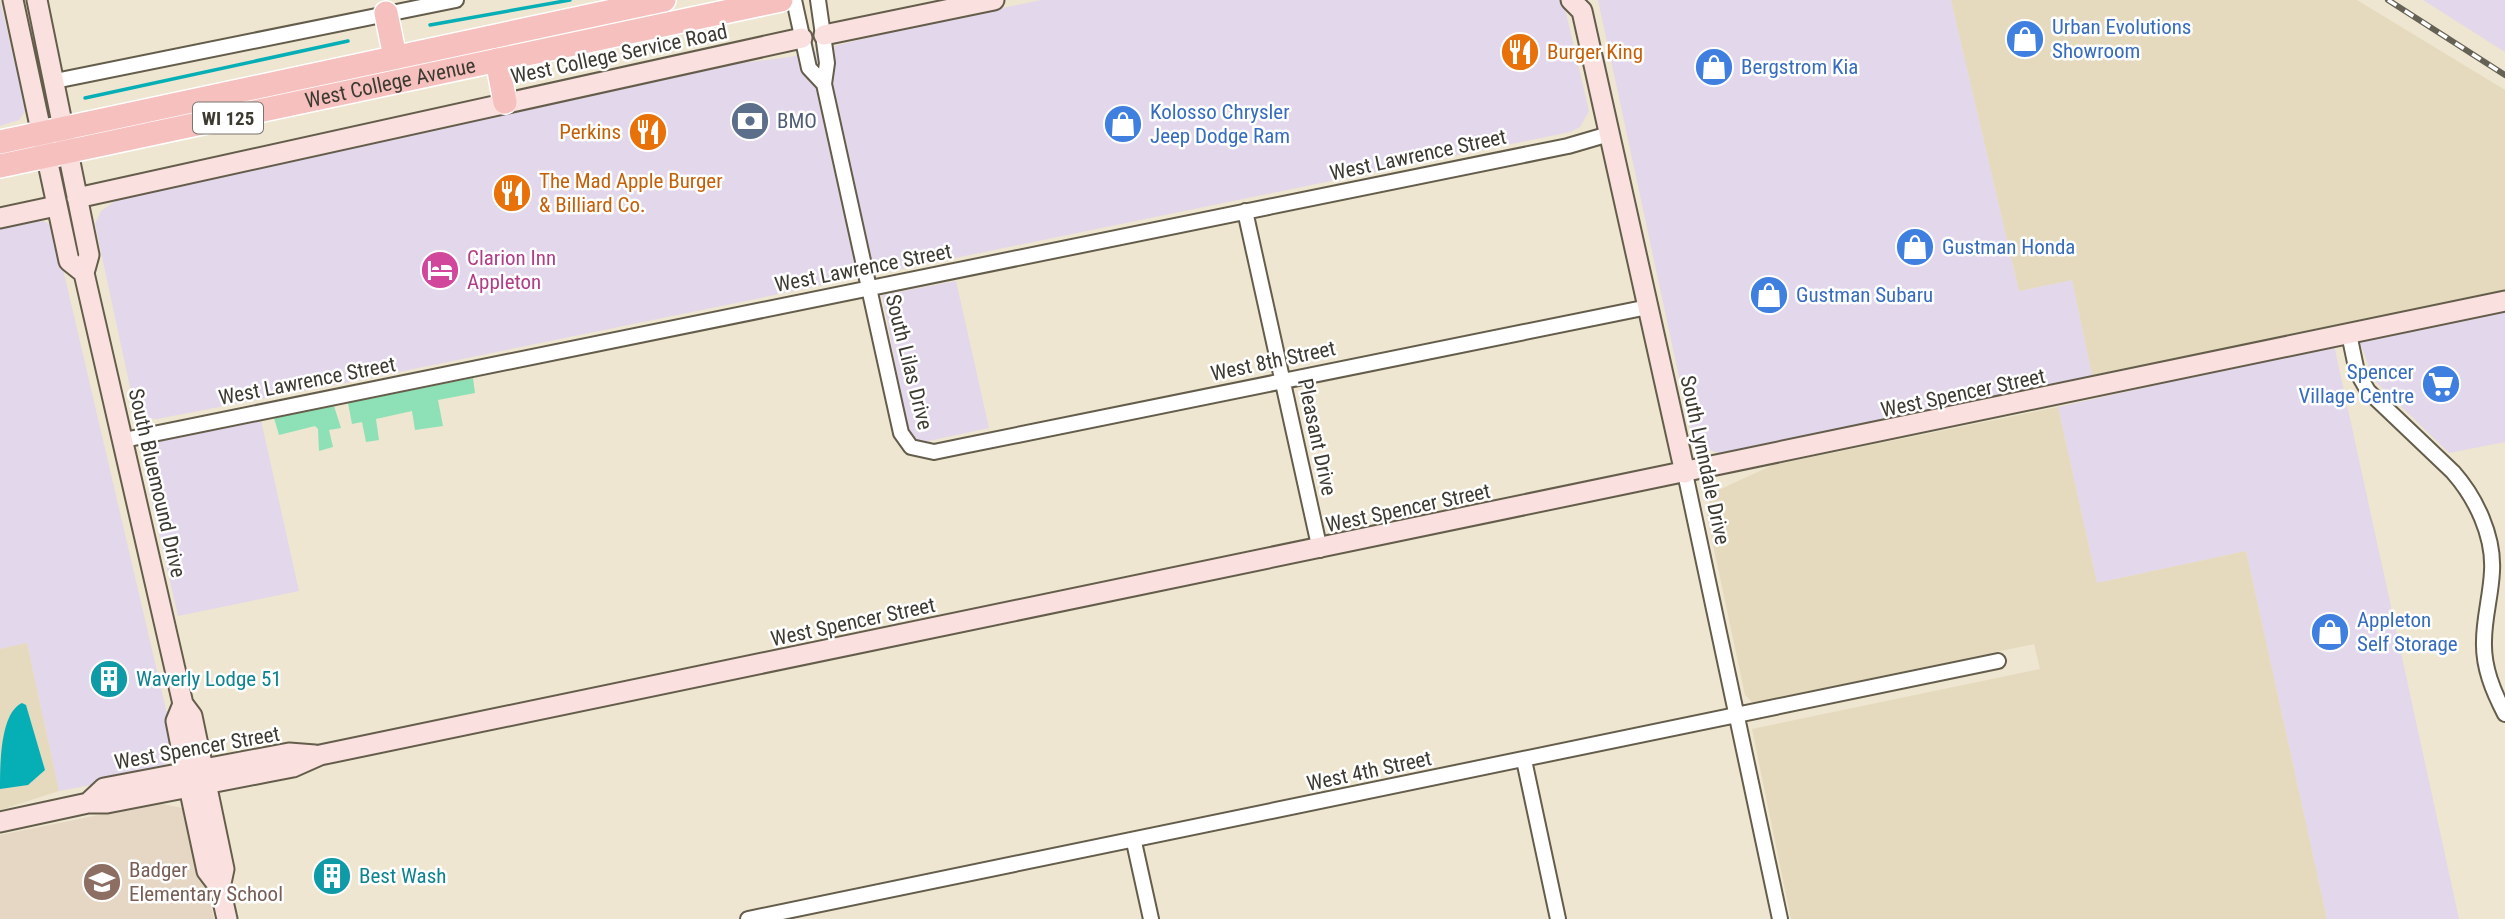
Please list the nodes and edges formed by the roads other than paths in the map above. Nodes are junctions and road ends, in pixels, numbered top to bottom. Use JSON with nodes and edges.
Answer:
{"nodes":[{"id":1,"x":13,"y":0,"type":"edge"},
{"id":2,"x":37,"y":0,"type":"edge"},
{"id":3,"x":456,"y":0,"type":"edge"},
{"id":4,"x":664,"y":0,"type":"edge"},
{"id":5,"x":781,"y":0,"type":"edge"},
{"id":6,"x":794,"y":0,"type":"edge"},
{"id":7,"x":818,"y":0,"type":"edge"},
{"id":8,"x":994,"y":0,"type":"edge"},
{"id":9,"x":1580,"y":4,"type":"edge"},
{"id":10,"x":386,"y":13,"type":"junction"},
{"id":11,"x":824,"y":35,"type":"junction"},
{"id":12,"x":802,"y":38,"type":"junction"},
{"id":13,"x":396,"y":57,"type":"junction"},
{"id":14,"x":497,"y":60,"type":"junction"},
{"id":15,"x":55,"y":81,"type":"junction"},
{"id":16,"x":824,"y":84,"type":"junction"},
{"id":17,"x":505,"y":102,"type":"junction"},
{"id":18,"x":1609,"y":134,"type":"junction"},
{"id":19,"x":0,"y":142,"type":"edge"},
{"id":20,"x":56,"y":142,"type":"junction"},
{"id":21,"x":0,"y":166,"type":"edge"},
{"id":22,"x":77,"y":198,"type":"junction"},
{"id":23,"x":56,"y":206,"type":"junction"},
{"id":24,"x":1245,"y":211,"type":"junction"},
{"id":25,"x":0,"y":218,"type":"edge"},
{"id":26,"x":84,"y":273,"type":"junction"},
{"id":27,"x":869,"y":288,"type":"junction"},
{"id":28,"x":2505,"y":301,"type":"edge"},
{"id":29,"x":1648,"y":307,"type":"junction"},
{"id":30,"x":2349,"y":334,"type":"junction"},
{"id":31,"x":1283,"y":380,"type":"junction"},
{"id":32,"x":124,"y":439,"type":"junction"},
{"id":33,"x":908,"y":444,"type":"joint"},
{"id":34,"x":1685,"y":473,"type":"junction"},
{"id":35,"x":1320,"y":550,"type":"junction"},
{"id":36,"x":1998,"y":661,"type":"dead end"},
{"id":37,"x":2505,"y":713,"type":"edge"},
{"id":38,"x":1737,"y":717,"type":"junction"},
{"id":39,"x":1524,"y":760,"type":"junction"},
{"id":40,"x":196,"y":778,"type":"junction"},
{"id":41,"x":0,"y":822,"type":"edge"},
{"id":42,"x":1134,"y":842,"type":"junction"},
{"id":43,"x":227,"y":919,"type":"edge"},
{"id":44,"x":748,"y":919,"type":"edge"},
{"id":45,"x":1151,"y":919,"type":"edge"},
{"id":46,"x":1558,"y":919,"type":"edge"},
{"id":47,"x":1780,"y":919,"type":"edge"}],
"edges":[{"from":1,"to":20,"type":"street"},
{"from":2,"to":15,"type":"street"},
{"from":3,"to":10,"type":"street"},
{"from":4,"to":13,"type":"main road","name":"West College Avenue","number":"WI 125"},
{"from":5,"to":14,"type":"main road","name":"West College Avenue","number":"WI 125"},
{"from":6,"to":12,"type":"street","name":"South Lilas Drive"},
{"from":7,"to":11,"type":"street","name":"South Lilas Drive"},
{"from":8,"to":11,"type":"street"},
{"from":9,"to":18,"type":"street","name":"South Lynndale Drive"},
{"from":10,"to":13,"type":"main road"},
{"from":10,"to":15,"type":"street"},
{"from":11,"to":16,"type":"street","name":"South Lilas Drive"},
{"from":12,"to":16,"type":"street","name":"South Lilas Drive"},
{"from":12,"to":17,"type":"street","name":"West College Service Road"},
{"from":13,"to":20,"type":"main road","name":"West College Avenue","number":"WI 125"},
{"from":14,"to":17,"type":"main road"},
{"from":14,"to":20,"type":"main road","name":"West College Avenue","number":"WI 125"},
{"from":15,"to":20,"type":"street"},
{"from":16,"to":27,"type":"street","name":"South Lilas Drive"},
{"from":17,"to":22,"type":"street","name":"West College Service Road"},
{"from":18,"to":24,"type":"street","name":"West Lawrence Street"},
{"from":18,"to":29,"type":"street","name":"South Lynndale Drive"},
{"from":19,"to":20,"type":"main road","name":"West College Avenue","number":"WI 125"},
{"from":20,"to":21,"type":"main road","name":"West College Avenue","number":"WI 125"},
{"from":20,"to":22,"type":"street","name":"South Bluemound Drive"},
{"from":20,"to":23,"type":"street","name":"South Bluemound Drive"},
{"from":22,"to":26,"type":"street","name":"South Bluemound Drive"},
{"from":23,"to":25,"type":"street"},
{"from":23,"to":26,"type":"street","name":"South Bluemound Drive"},
{"from":24,"to":27,"type":"street","name":"West Lawrence Street"},
{"from":24,"to":31,"type":"street","name":"Pleasant Drive"},
{"from":26,"to":32,"type":"street","name":"South Bluemound Drive"},
{"from":27,"to":32,"type":"street","name":"West Lawrence Street"},
{"from":27,"to":33,"type":"street","name":"South Lilas Drive"},
{"from":28,"to":30,"type":"street","name":"West Spencer Street"},
{"from":29,"to":31,"type":"street","name":"West 8th Street"},
{"from":29,"to":34,"type":"street","name":"South Lynndale Drive"},
{"from":30,"to":34,"type":"street","name":"West Spencer Street"},
{"from":30,"to":37,"type":"street"},
{"from":31,"to":33,"type":"street","name":"West 8th Street"},
{"from":31,"to":35,"type":"street","name":"Pleasant Drive"},
{"from":32,"to":40,"type":"street","name":"South Bluemound Drive"},
{"from":34,"to":35,"type":"street","name":"West Spencer Street"},
{"from":34,"to":38,"type":"street","name":"South Lynndale Drive"},
{"from":35,"to":40,"type":"street","name":"West Spencer Street"},
{"from":36,"to":38,"type":"street","name":"West 4th Street"},
{"from":38,"to":39,"type":"street","name":"West 4th Street"},
{"from":38,"to":47,"type":"street","name":"South Lynndale Drive"},
{"from":39,"to":42,"type":"street","name":"West 4th Street"},
{"from":39,"to":46,"type":"street"},
{"from":40,"to":41,"type":"street","name":"West Spencer Street"},
{"from":40,"to":43,"type":"street","name":"South Bluemound Drive"},
{"from":42,"to":44,"type":"street","name":"West 4th Street"},
{"from":42,"to":45,"type":"street"}]}
